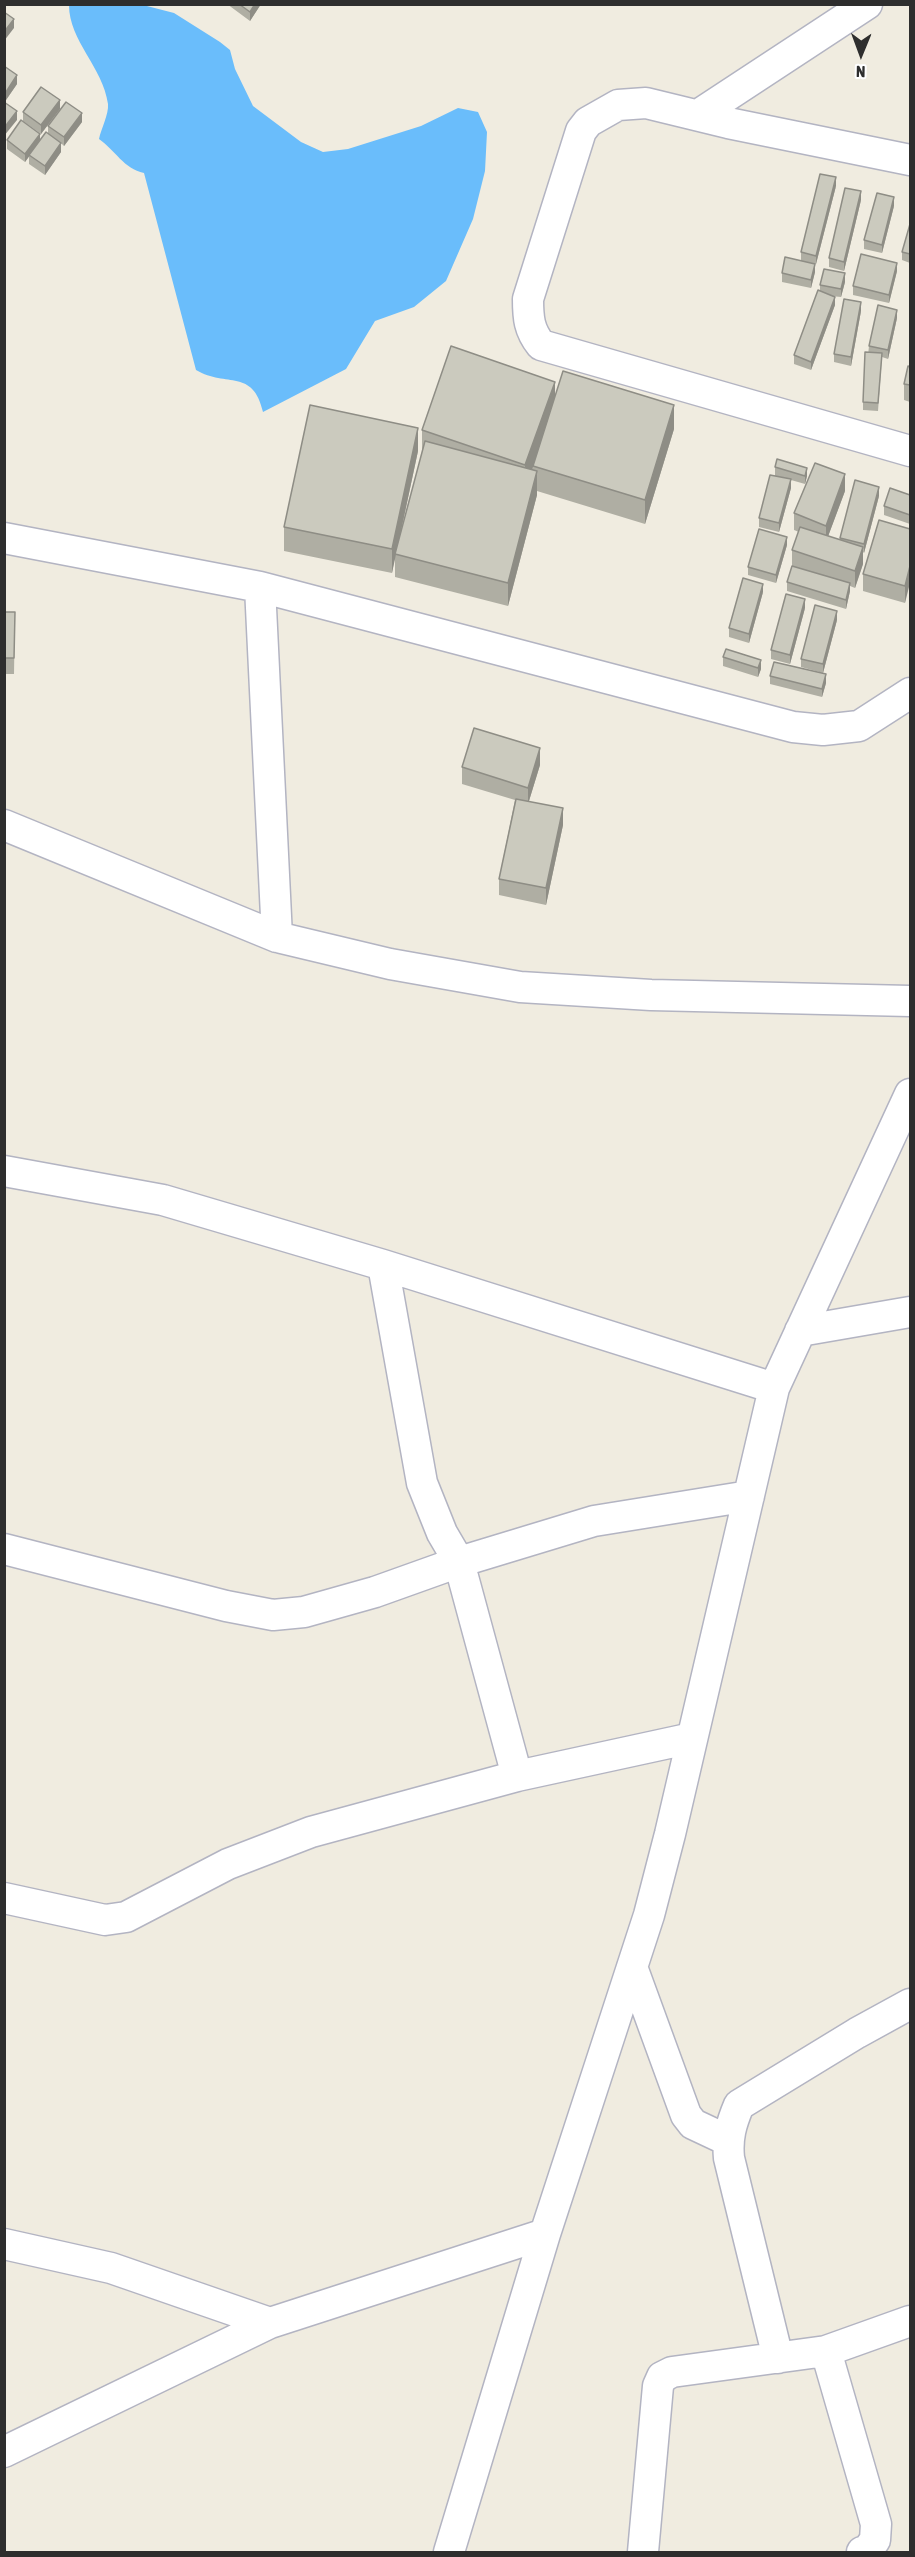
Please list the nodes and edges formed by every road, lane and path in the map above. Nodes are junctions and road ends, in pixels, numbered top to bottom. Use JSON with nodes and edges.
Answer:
{"nodes":[{"id":1,"x":867,"y":4,"type":"edge"},
{"id":2,"x":698,"y":115,"type":"junction"},
{"id":3,"x":910,"y":160,"type":"edge"},
{"id":4,"x":910,"y":451,"type":"edge"},
{"id":5,"x":4,"y":538,"type":"edge"},
{"id":6,"x":260,"y":587,"type":"junction"},
{"id":7,"x":910,"y":693,"type":"edge"},
{"id":8,"x":4,"y":825,"type":"edge"},
{"id":9,"x":277,"y":937,"type":"junction"},
{"id":10,"x":910,"y":1001,"type":"edge"},
{"id":11,"x":910,"y":1094,"type":"edge"},
{"id":12,"x":4,"y":1171,"type":"edge"},
{"id":13,"x":383,"y":1265,"type":"junction"},
{"id":14,"x":910,"y":1312,"type":"edge"},
{"id":15,"x":800,"y":1331,"type":"junction"},
{"id":16,"x":774,"y":1388,"type":"junction"},
{"id":17,"x":749,"y":1496,"type":"junction"},
{"id":18,"x":4,"y":1549,"type":"edge"},
{"id":19,"x":459,"y":1562,"type":"junction"},
{"id":20,"x":692,"y":1738,"type":"junction"},
{"id":21,"x":517,"y":1776,"type":"junction"},
{"id":22,"x":4,"y":1899,"type":"edge"},
{"id":23,"x":632,"y":1967,"type":"junction"},
{"id":24,"x":910,"y":2004,"type":"edge"},
{"id":25,"x":727,"y":2140,"type":"junction"},
{"id":26,"x":545,"y":2234,"type":"junction"},
{"id":27,"x":4,"y":2244,"type":"edge"},
{"id":28,"x":910,"y":2321,"type":"edge"},
{"id":29,"x":270,"y":2323,"type":"junction"},
{"id":30,"x":826,"y":2351,"type":"junction"},
{"id":31,"x":778,"y":2358,"type":"junction"},
{"id":32,"x":4,"y":2452,"type":"edge"},
{"id":33,"x":449,"y":2553,"type":"edge"},
{"id":34,"x":643,"y":2553,"type":"edge"},
{"id":35,"x":862,"y":2553,"type":"edge"}],
"edges":[{"from":1,"to":2,"type":"street"},
{"from":2,"to":3,"type":"street"},
{"from":2,"to":4,"type":"street"},
{"from":5,"to":6,"type":"street"},
{"from":6,"to":7,"type":"street"},
{"from":6,"to":9,"type":"street"},
{"from":8,"to":9,"type":"street"},
{"from":9,"to":10,"type":"street"},
{"from":11,"to":15,"type":"street"},
{"from":12,"to":13,"type":"street"},
{"from":13,"to":16,"type":"street"},
{"from":13,"to":19,"type":"street"},
{"from":14,"to":15,"type":"street"},
{"from":15,"to":16,"type":"street"},
{"from":16,"to":17,"type":"street"},
{"from":17,"to":19,"type":"street"},
{"from":17,"to":20,"type":"street"},
{"from":18,"to":19,"type":"street"},
{"from":19,"to":21,"type":"street"},
{"from":20,"to":21,"type":"street"},
{"from":20,"to":23,"type":"street"},
{"from":21,"to":22,"type":"street"},
{"from":23,"to":25,"type":"street"},
{"from":23,"to":26,"type":"street"},
{"from":24,"to":25,"type":"street"},
{"from":25,"to":31,"type":"street"},
{"from":26,"to":29,"type":"street"},
{"from":26,"to":33,"type":"street"},
{"from":27,"to":29,"type":"street"},
{"from":28,"to":30,"type":"street"},
{"from":29,"to":32,"type":"street"},
{"from":30,"to":31,"type":"street"},
{"from":30,"to":35,"type":"street"},
{"from":31,"to":34,"type":"street"}]}
